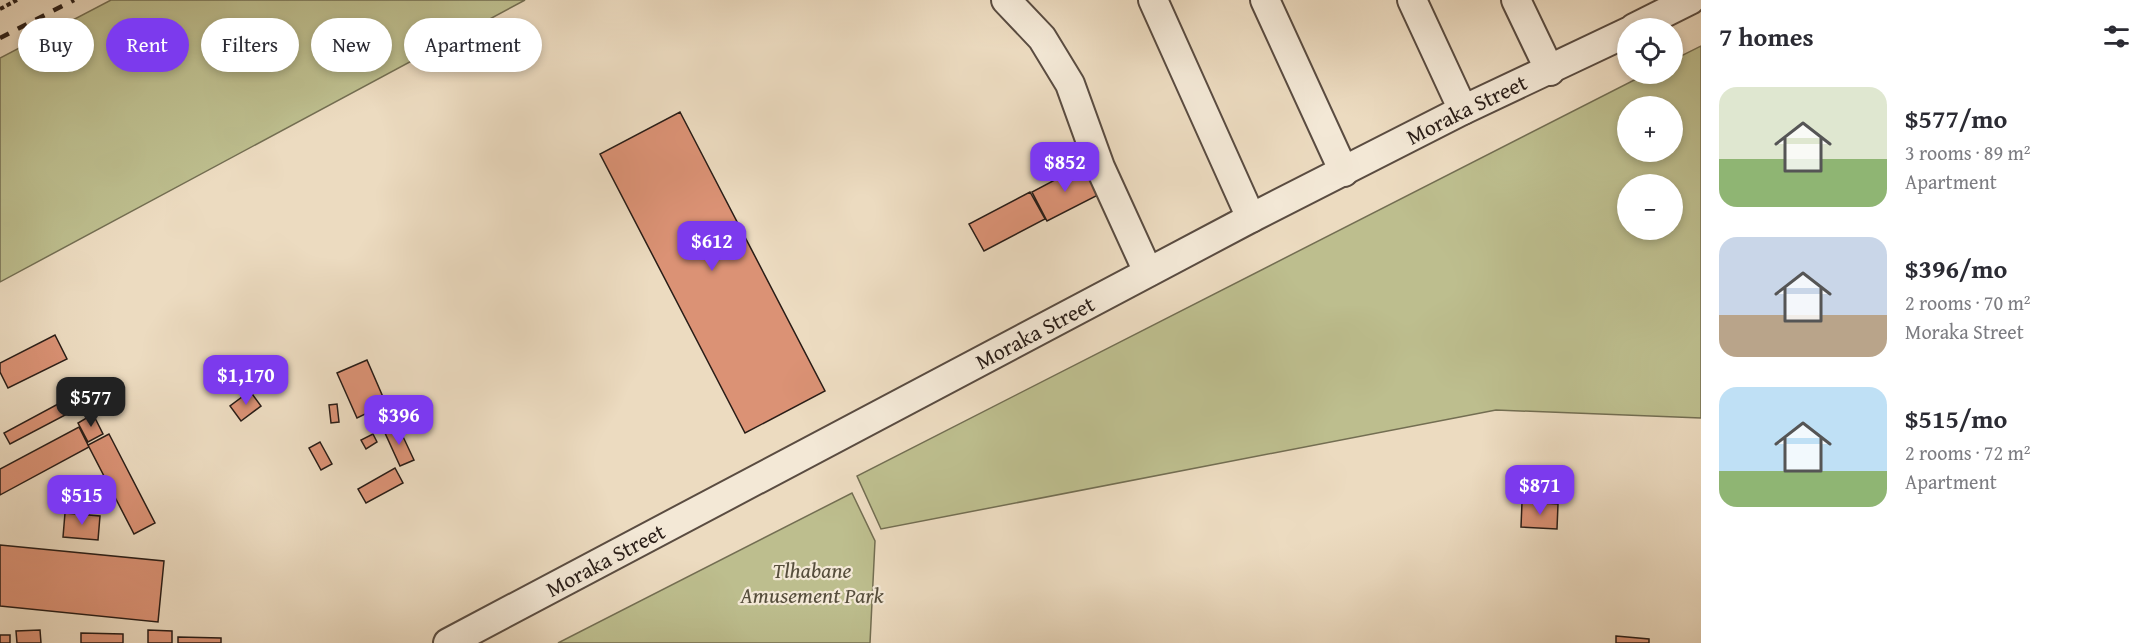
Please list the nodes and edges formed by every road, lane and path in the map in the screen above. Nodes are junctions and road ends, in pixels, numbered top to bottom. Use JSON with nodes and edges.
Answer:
{"nodes":[{"id":1,"x":17,"y":0,"type":"edge"},
{"id":2,"x":1006,"y":0,"type":"edge"},
{"id":3,"x":1153,"y":0,"type":"edge"},
{"id":4,"x":1265,"y":0,"type":"edge"},
{"id":5,"x":1412,"y":0,"type":"edge"},
{"id":6,"x":1516,"y":0,"type":"edge"},
{"id":7,"x":1684,"y":1,"type":"edge"},
{"id":8,"x":0,"y":9,"type":"edge"},
{"id":9,"x":1653,"y":18,"type":"edge"},
{"id":10,"x":1617,"y":38,"type":"edge"},
{"id":11,"x":1550,"y":71,"type":"junction"},
{"id":12,"x":1463,"y":110,"type":"junction"},
{"id":13,"x":1344,"y":172,"type":"junction"},
{"id":14,"x":1251,"y":218,"type":"junction"},
{"id":15,"x":1148,"y":272,"type":"junction"},
{"id":16,"x":448,"y":643,"type":"edge"}],
"edges":[{"from":1,"to":8,"type":"path"},
{"from":2,"to":15,"type":"street"},
{"from":3,"to":14,"type":"street"},
{"from":4,"to":13,"type":"street"},
{"from":5,"to":12,"type":"street"},
{"from":6,"to":11,"type":"street"},
{"from":7,"to":9,"type":"street"},
{"from":10,"to":11,"type":"street","name":"Moraka Street"},
{"from":11,"to":12,"type":"street","name":"Moraka Street"},
{"from":12,"to":13,"type":"street","name":"Moraka Street"},
{"from":13,"to":14,"type":"street","name":"Moraka Street"},
{"from":14,"to":15,"type":"street","name":"Moraka Street"},
{"from":15,"to":16,"type":"street","name":"Moraka Street"}]}
